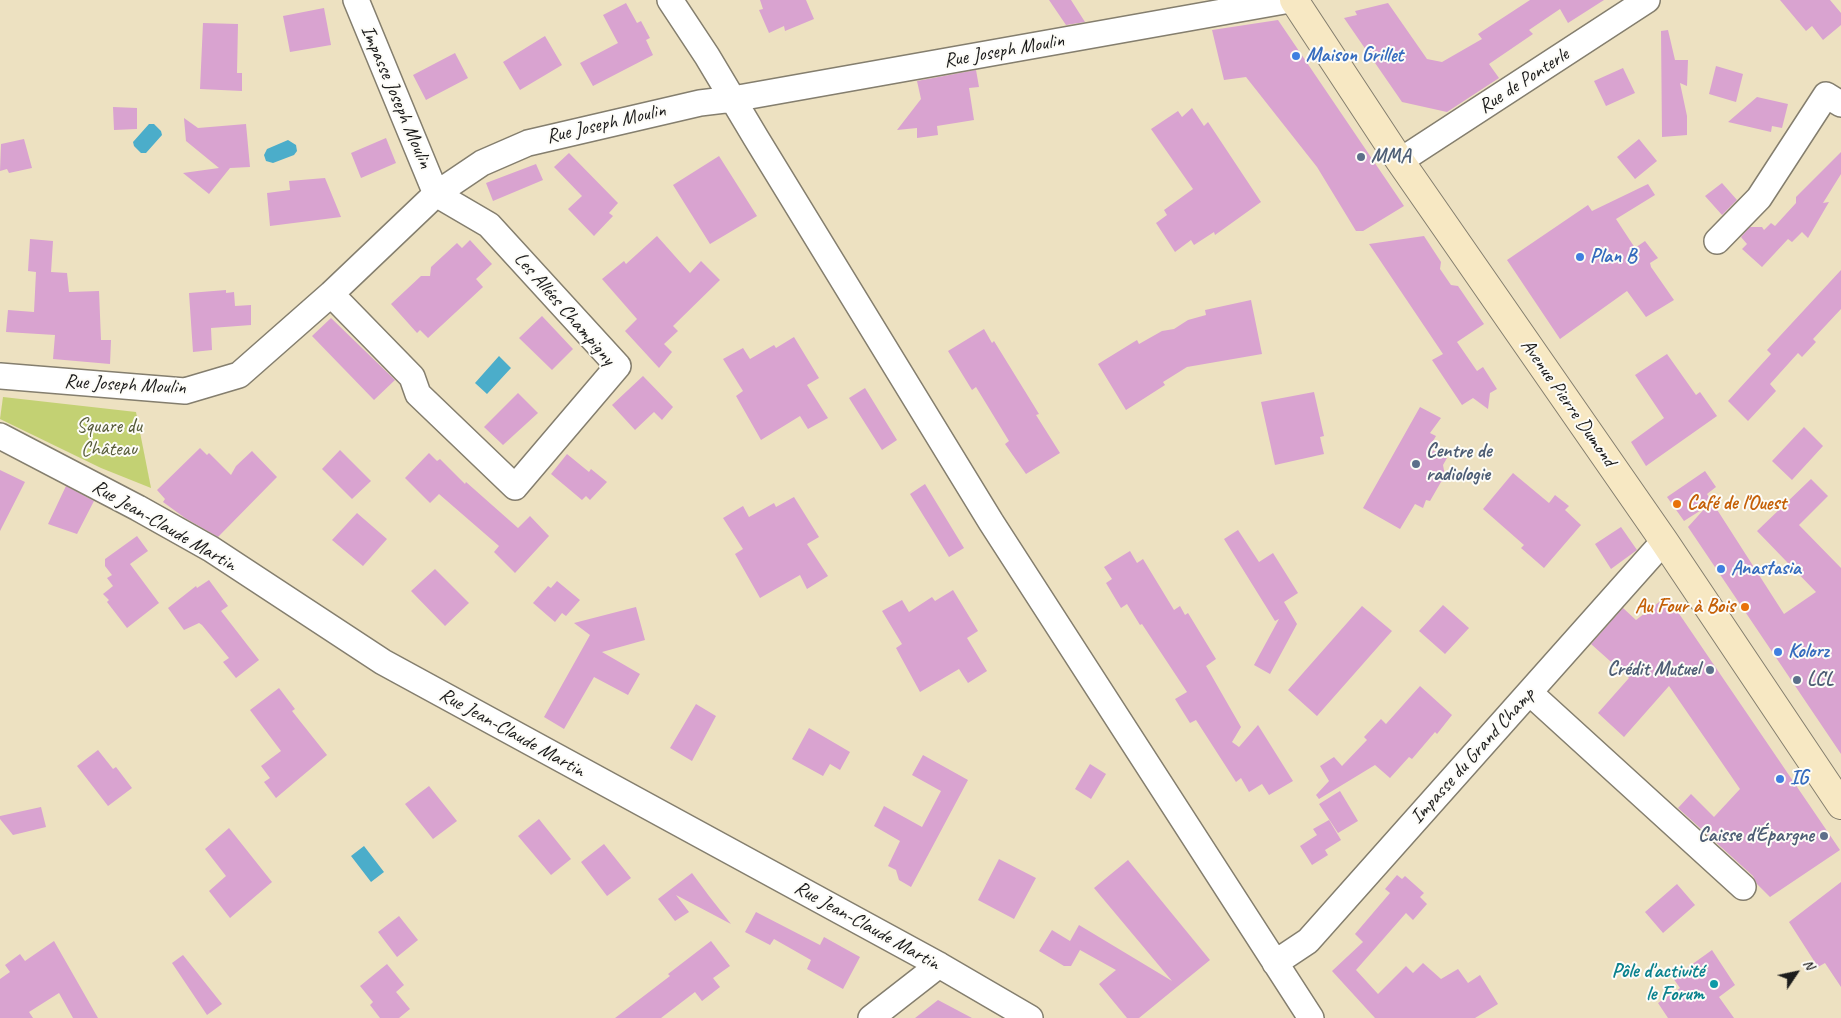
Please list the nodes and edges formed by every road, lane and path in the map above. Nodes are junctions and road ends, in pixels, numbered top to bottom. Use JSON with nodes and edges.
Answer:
{"nodes":[{"id":1,"x":356,"y":0,"type":"edge"},
{"id":2,"x":670,"y":0,"type":"edge"},
{"id":3,"x":1290,"y":0,"type":"edge"},
{"id":4,"x":1294,"y":0,"type":"edge"},
{"id":5,"x":1647,"y":0,"type":"edge"},
{"id":6,"x":733,"y":99,"type":"junction"},
{"id":7,"x":1833,"y":100,"type":"edge"},
{"id":8,"x":1400,"y":161,"type":"junction"},
{"id":9,"x":436,"y":194,"type":"junction"},
{"id":10,"x":1718,"y":240,"type":"dead end"},
{"id":11,"x":331,"y":294,"type":"junction"},
{"id":12,"x":0,"y":376,"type":"edge"},
{"id":13,"x":0,"y":436,"type":"edge"},
{"id":14,"x":1664,"y":541,"type":"junction"},
{"id":15,"x":1538,"y":684,"type":"junction"},
{"id":16,"x":1841,"y":805,"type":"edge"},
{"id":17,"x":1743,"y":887,"type":"dead end"},
{"id":18,"x":1275,"y":963,"type":"junction"},
{"id":19,"x":939,"y":965,"type":"junction"},
{"id":20,"x":871,"y":1018,"type":"edge"},
{"id":21,"x":1030,"y":1018,"type":"edge"},
{"id":22,"x":1311,"y":1018,"type":"edge"}],
"edges":[{"from":1,"to":9,"type":"street","name":"Impasse Joseph Moulin"},
{"from":2,"to":6,"type":"street"},
{"from":3,"to":6,"type":"street","name":"Rue Joseph Moulin"},
{"from":4,"to":8,"type":"main road","name":"Avenue Pierre Dumond"},
{"from":5,"to":8,"type":"street","name":"Rue de Ponterle"},
{"from":6,"to":9,"type":"street","name":"Rue Joseph Moulin"},
{"from":6,"to":18,"type":"street"},
{"from":7,"to":10,"type":"street"},
{"from":8,"to":14,"type":"main road","name":"Avenue Pierre Dumond"},
{"from":9,"to":11,"type":"street","name":"Rue Joseph Moulin"},
{"from":9,"to":11,"type":"street","name":"Les Allées Champigny"},
{"from":11,"to":12,"type":"street","name":"Rue Joseph Moulin"},
{"from":13,"to":19,"type":"street","name":"Rue Jean-Claude Martin"},
{"from":14,"to":15,"type":"street","name":"Impasse du Grand Champ"},
{"from":14,"to":16,"type":"main road","name":"Avenue Pierre Dumond"},
{"from":15,"to":17,"type":"street"},
{"from":15,"to":18,"type":"street","name":"Impasse du Grand Champ"},
{"from":18,"to":22,"type":"street"},
{"from":19,"to":20,"type":"street"},
{"from":19,"to":21,"type":"street","name":"Rue Jean-Claude Martin"}]}
